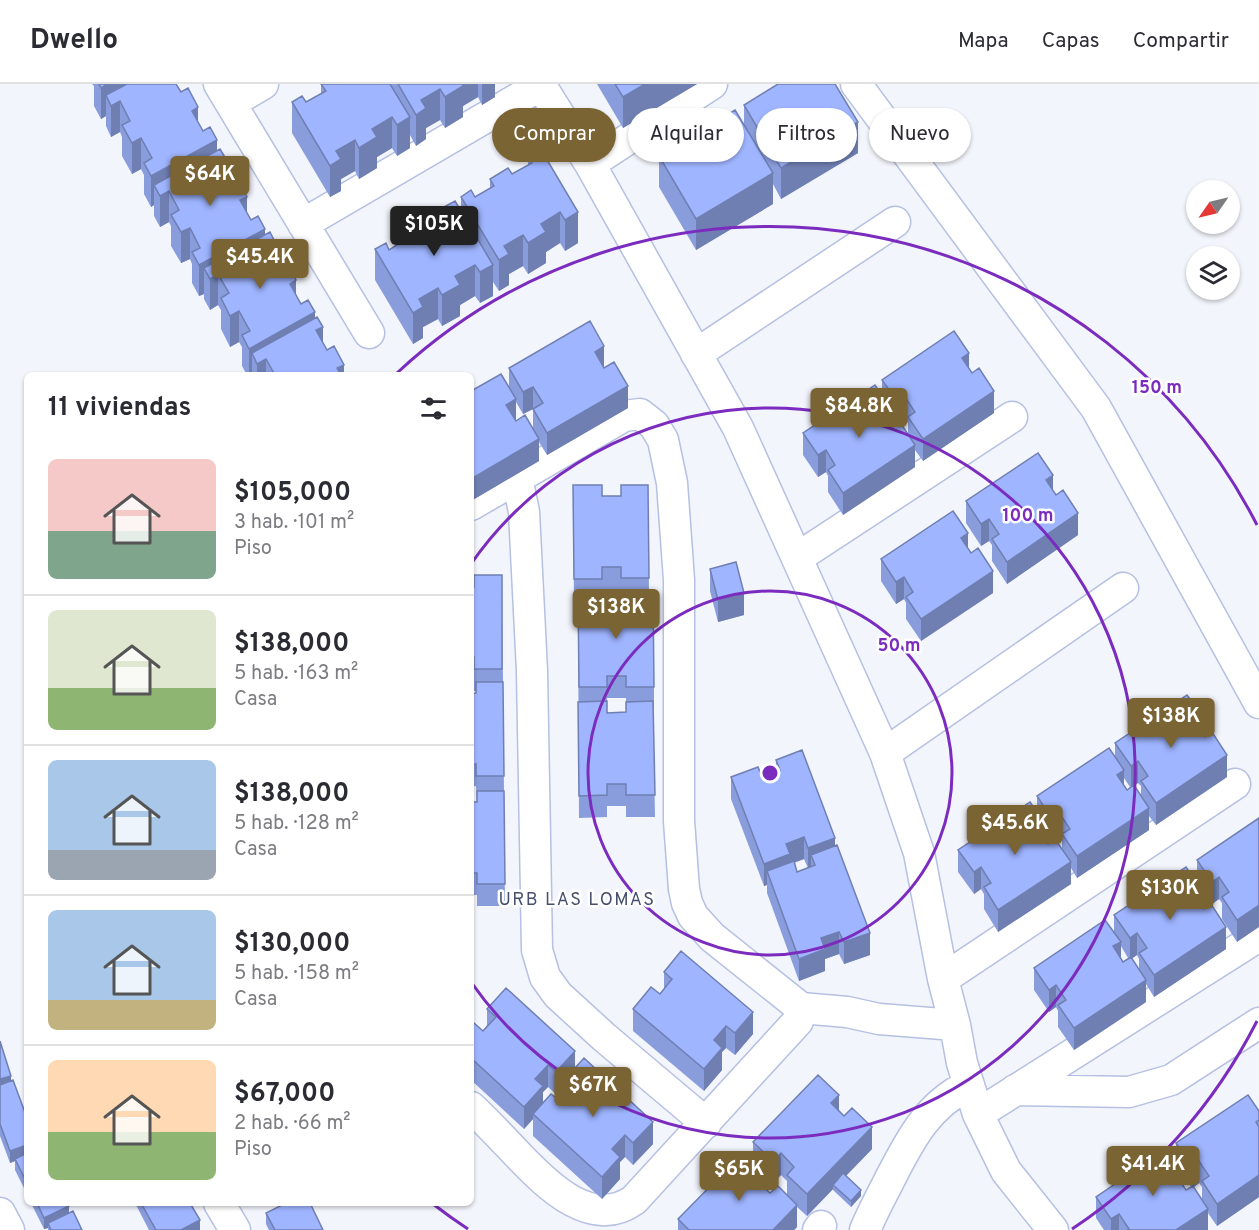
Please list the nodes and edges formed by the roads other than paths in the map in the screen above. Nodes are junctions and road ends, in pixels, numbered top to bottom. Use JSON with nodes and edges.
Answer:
{"nodes":[{"id":1,"x":263,"y":84,"type":"edge"},
{"id":2,"x":540,"y":84,"type":"edge"},
{"id":3,"x":712,"y":84,"type":"edge"},
{"id":4,"x":856,"y":84,"type":"edge"},
{"id":5,"x":225,"y":94,"type":"edge"},
{"id":6,"x":590,"y":164,"type":"junction"},
{"id":7,"x":896,"y":222,"type":"dead end"},
{"id":8,"x":303,"y":224,"type":"junction"},
{"id":9,"x":369,"y":333,"type":"dead end"},
{"id":10,"x":696,"y":354,"type":"junction"},
{"id":11,"x":1012,"y":417,"type":"dead end"},
{"id":12,"x":515,"y":479,"type":"junction"},
{"id":13,"x":474,"y":503,"type":"edge"},
{"id":14,"x":797,"y":558,"type":"junction"},
{"id":15,"x":1123,"y":588,"type":"dead end"},
{"id":16,"x":1259,"y":703,"type":"edge"},
{"id":17,"x":885,"y":753,"type":"junction"},
{"id":18,"x":1235,"y":783,"type":"dead end"},
{"id":19,"x":1259,"y":936,"type":"edge"},
{"id":20,"x":943,"y":979,"type":"junction"},
{"id":21,"x":801,"y":1008,"type":"junction"},
{"id":22,"x":1259,"y":1023,"type":"edge"},
{"id":23,"x":955,"y":1025,"type":"junction"},
{"id":24,"x":969,"y":1085,"type":"junction"},
{"id":25,"x":1015,"y":1090,"type":"junction"},
{"id":26,"x":474,"y":1110,"type":"edge"},
{"id":27,"x":978,"y":1114,"type":"junction"},
{"id":28,"x":706,"y":1123,"type":"junction"},
{"id":29,"x":221,"y":1206,"type":"edge"},
{"id":30,"x":0,"y":1213,"type":"edge"},
{"id":31,"x":585,"y":1220,"type":"edge"},
{"id":32,"x":9,"y":1230,"type":"edge"},
{"id":33,"x":235,"y":1230,"type":"edge"},
{"id":34,"x":865,"y":1230,"type":"edge"},
{"id":35,"x":1053,"y":1230,"type":"edge"}],
"edges":[{"from":1,"to":5,"type":"street"},
{"from":2,"to":6,"type":"street"},
{"from":2,"to":8,"type":"street"},
{"from":3,"to":6,"type":"street"},
{"from":4,"to":16,"type":"street"},
{"from":5,"to":8,"type":"street"},
{"from":6,"to":10,"type":"street"},
{"from":7,"to":10,"type":"street"},
{"from":8,"to":9,"type":"street"},
{"from":10,"to":14,"type":"street"},
{"from":11,"to":14,"type":"street"},
{"from":12,"to":13,"type":"street"},
{"from":12,"to":21,"type":"street"},
{"from":12,"to":28,"type":"street"},
{"from":14,"to":17,"type":"street"},
{"from":15,"to":17,"type":"street"},
{"from":17,"to":20,"type":"street"},
{"from":18,"to":20,"type":"street"},
{"from":19,"to":25,"type":"street"},
{"from":20,"to":23,"type":"street"},
{"from":21,"to":23,"type":"street"},
{"from":21,"to":28,"type":"street"},
{"from":22,"to":25,"type":"street"},
{"from":23,"to":24,"type":"street"},
{"from":24,"to":27,"type":"street"},
{"from":24,"to":34,"type":"street"},
{"from":25,"to":27,"type":"street"},
{"from":26,"to":31,"type":"street"},
{"from":27,"to":35,"type":"street"},
{"from":28,"to":31,"type":"street"},
{"from":29,"to":33,"type":"street"},
{"from":30,"to":32,"type":"street"}]}
